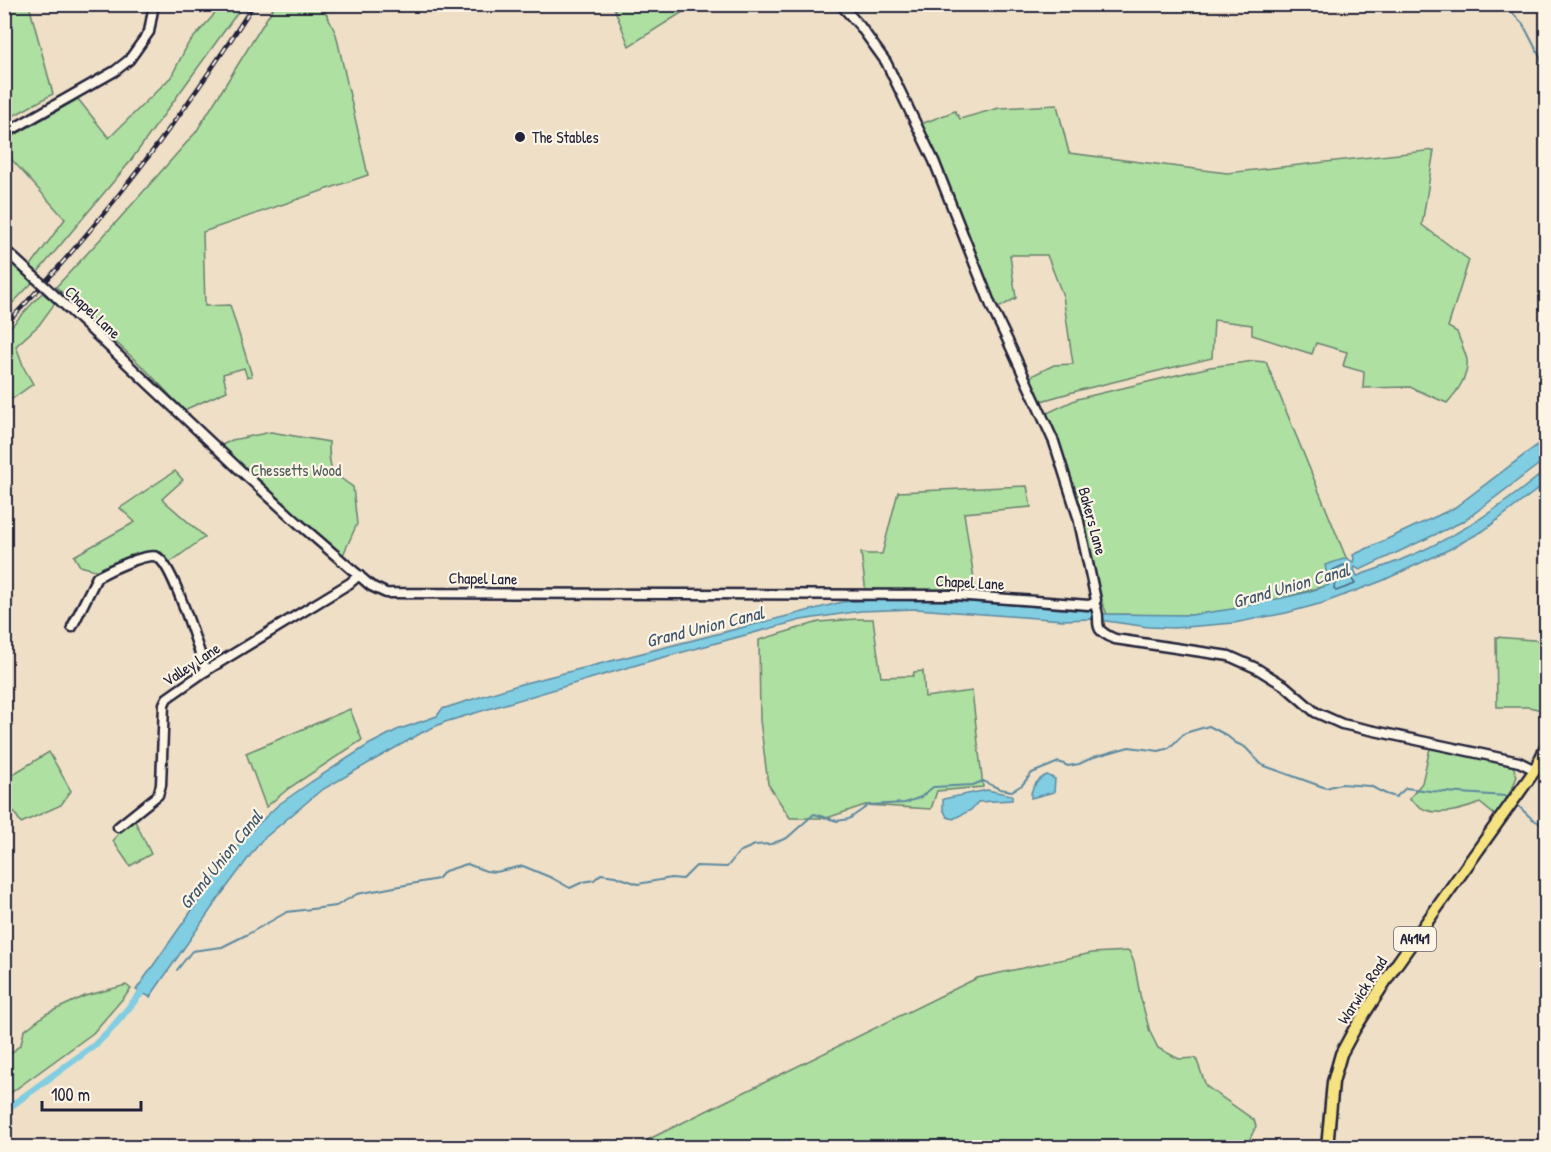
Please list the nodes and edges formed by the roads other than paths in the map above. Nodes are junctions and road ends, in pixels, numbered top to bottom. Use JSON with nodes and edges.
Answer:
{"nodes":[{"id":1,"x":154,"y":4,"type":"edge"},
{"id":2,"x":840,"y":4,"type":"edge"},
{"id":3,"x":4,"y":134,"type":"edge"},
{"id":4,"x":4,"y":249,"type":"edge"},
{"id":5,"x":359,"y":575,"type":"junction"},
{"id":6,"x":1096,"y":607,"type":"junction"},
{"id":7,"x":72,"y":627,"type":"dead end"},
{"id":8,"x":206,"y":671,"type":"junction"},
{"id":9,"x":1546,"y":747,"type":"edge"},
{"id":10,"x":1535,"y":770,"type":"junction"},
{"id":11,"x":118,"y":827,"type":"dead end"},
{"id":12,"x":1327,"y":1148,"type":"edge"}],
"edges":[{"from":1,"to":3,"type":"street"},
{"from":2,"to":6,"type":"street","name":"Bakers Lane"},
{"from":4,"to":5,"type":"street","name":"Chapel Lane","bridge":true},
{"from":5,"to":6,"type":"street","name":"Chapel Lane"},
{"from":5,"to":8,"type":"street","name":"Valley Lane"},
{"from":6,"to":10,"type":"street","name":"Bakers Lane"},
{"from":7,"to":8,"type":"street"},
{"from":8,"to":11,"type":"street","name":"Valley Lane"},
{"from":9,"to":10,"type":"main road","name":"Warwick Road","number":"A4141"},
{"from":10,"to":12,"type":"main road","name":"Warwick Road","number":"A4141"}]}
